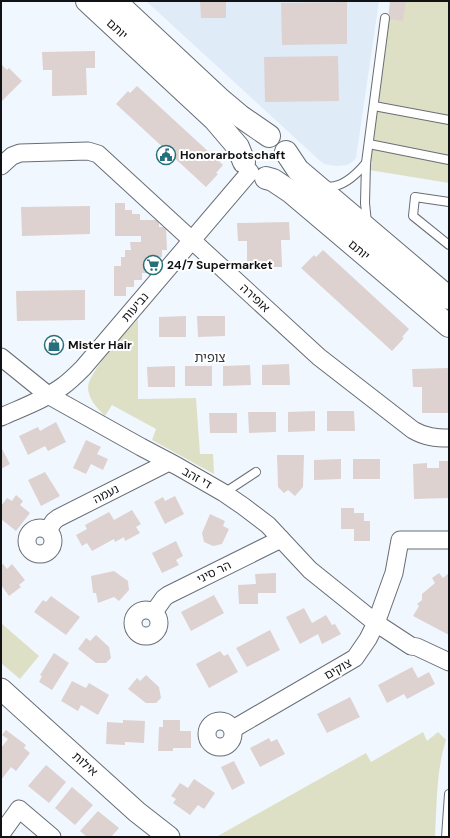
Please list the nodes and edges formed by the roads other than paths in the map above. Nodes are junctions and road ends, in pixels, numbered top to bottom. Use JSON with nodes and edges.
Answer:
{"nodes":[{"id":1,"x":87,"y":1,"type":"edge"},
{"id":2,"x":115,"y":1,"type":"edge"},
{"id":3,"x":385,"y":18,"type":"dead end"},
{"id":4,"x":374,"y":106,"type":"junction"},
{"id":5,"x":449,"y":120,"type":"edge"},
{"id":6,"x":269,"y":136,"type":"junction"},
{"id":7,"x":369,"y":144,"type":"junction"},
{"id":8,"x":286,"y":152,"type":"junction"},
{"id":9,"x":449,"y":160,"type":"edge"},
{"id":10,"x":366,"y":163,"type":"junction"},
{"id":11,"x":1,"y":166,"type":"edge"},
{"id":12,"x":254,"y":171,"type":"junction"},
{"id":13,"x":314,"y":184,"type":"junction"},
{"id":14,"x":449,"y":202,"type":"edge"},
{"id":15,"x":368,"y":230,"type":"junction"},
{"id":16,"x":192,"y":240,"type":"junction"},
{"id":17,"x":449,"y":245,"type":"edge"},
{"id":18,"x":449,"y":298,"type":"edge"},
{"id":19,"x":449,"y":326,"type":"edge"},
{"id":20,"x":1,"y":357,"type":"edge"},
{"id":21,"x":48,"y":395,"type":"junction"},
{"id":22,"x":1,"y":417,"type":"edge"},
{"id":23,"x":449,"y":438,"type":"edge"},
{"id":24,"x":169,"y":462,"type":"junction"},
{"id":25,"x":256,"y":472,"type":"dead end"},
{"id":26,"x":224,"y":493,"type":"junction"},
{"id":27,"x":48,"y":530,"type":"dead end"},
{"id":28,"x":281,"y":539,"type":"junction"},
{"id":29,"x":449,"y":540,"type":"edge"},
{"id":30,"x":154,"y":612,"type":"dead end"},
{"id":31,"x":376,"y":623,"type":"junction"},
{"id":32,"x":449,"y":662,"type":"edge"},
{"id":33,"x":2,"y":694,"type":"edge"},
{"id":34,"x":233,"y":729,"type":"dead end"},
{"id":35,"x":449,"y":794,"type":"edge"},
{"id":36,"x":1,"y":834,"type":"edge"},
{"id":37,"x":52,"y":837,"type":"edge"},
{"id":38,"x":169,"y":837,"type":"edge"},
{"id":39,"x":446,"y":837,"type":"edge"}],
"edges":[{"from":1,"to":12,"type":"main road","name":"יותם"},
{"from":2,"to":6,"type":"main road","name":"יותם"},
{"from":3,"to":4,"type":"lane"},
{"from":4,"to":5,"type":"lane"},
{"from":4,"to":7,"type":"lane"},
{"from":6,"to":8,"type":"main road"},
{"from":6,"to":12,"type":"main road"},
{"from":7,"to":9,"type":"lane"},
{"from":7,"to":10,"type":"lane"},
{"from":8,"to":12,"type":"main road"},
{"from":8,"to":13,"type":"main road","name":"יותם"},
{"from":10,"to":13,"type":"lane"},
{"from":10,"to":15,"type":"lane"},
{"from":11,"to":16,"type":"street","name":"אופירה"},
{"from":12,"to":16,"type":"street","name":"נביעות"},
{"from":12,"to":19,"type":"main road","name":"יותם"},
{"from":13,"to":15,"type":"main road","name":"יותם"},
{"from":14,"to":17,"type":"lane"},
{"from":15,"to":18,"type":"main road","name":"יותם"},
{"from":16,"to":21,"type":"street","name":"נביעות"},
{"from":16,"to":23,"type":"street","name":"אופירה"},
{"from":20,"to":21,"type":"street","name":"די זהב"},
{"from":21,"to":22,"type":"street","name":"נביעות"},
{"from":21,"to":24,"type":"street","name":"די זהב"},
{"from":24,"to":26,"type":"street","name":"די זהב"},
{"from":24,"to":27,"type":"street","name":"נעמה"},
{"from":25,"to":26,"type":"lane"},
{"from":26,"to":28,"type":"street","name":"די זהב"},
{"from":28,"to":30,"type":"street","name":"הר סיני"},
{"from":28,"to":31,"type":"street","name":"די זהב"},
{"from":29,"to":31,"type":"street","name":"צוקים"},
{"from":31,"to":32,"type":"street"},
{"from":31,"to":34,"type":"street","name":"צוקים"},
{"from":33,"to":38,"type":"street","name":"אילות"},
{"from":35,"to":39,"type":"lane"},
{"from":36,"to":37,"type":"street"}]}
